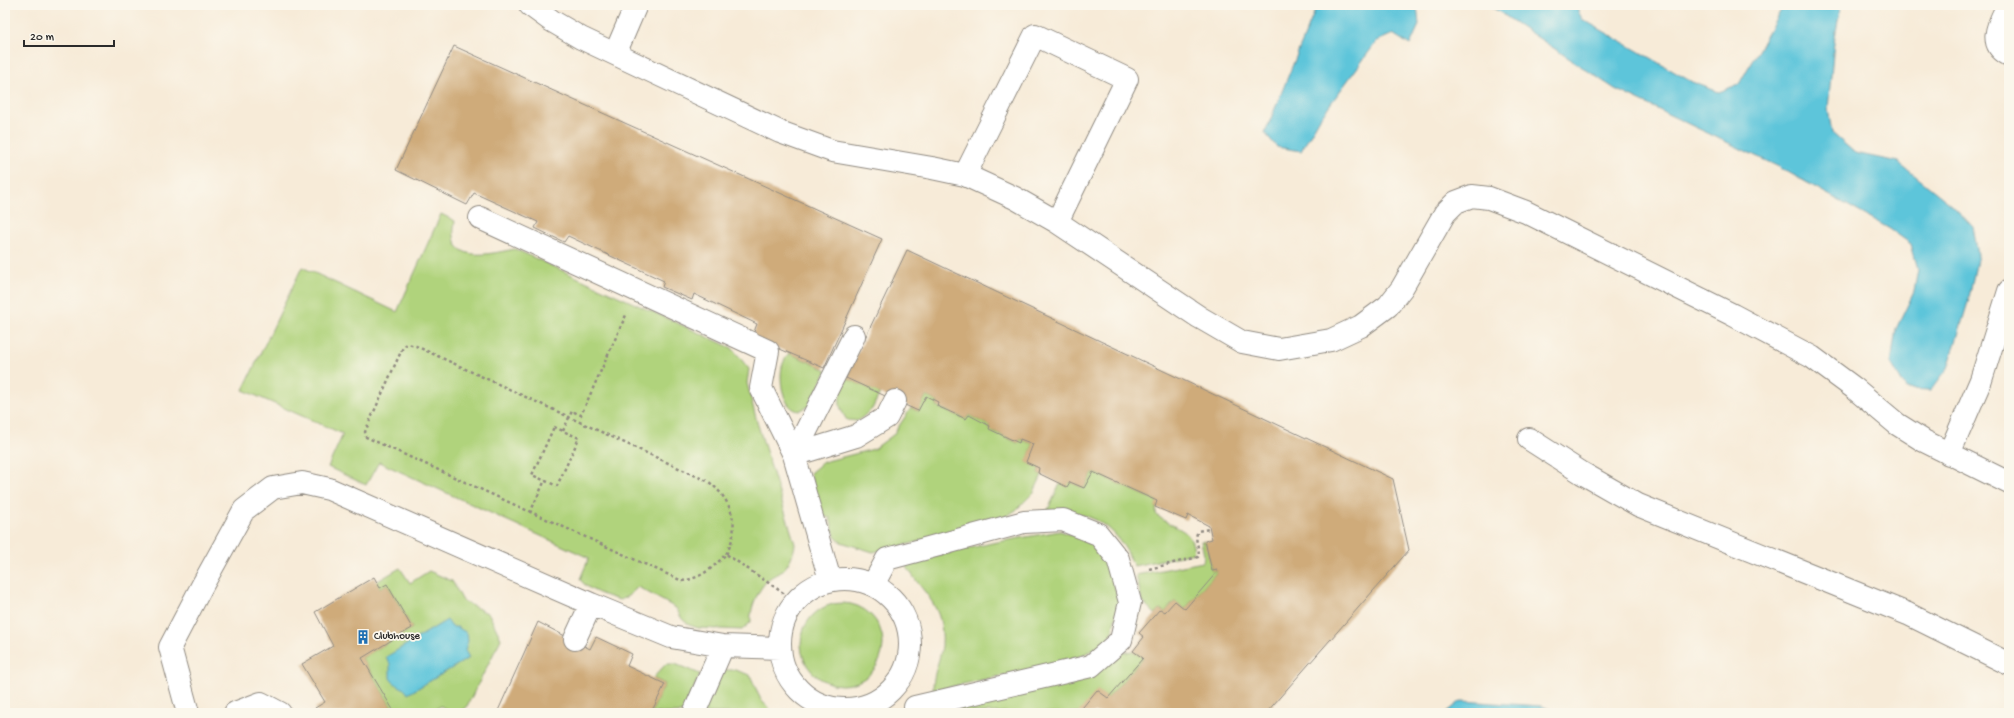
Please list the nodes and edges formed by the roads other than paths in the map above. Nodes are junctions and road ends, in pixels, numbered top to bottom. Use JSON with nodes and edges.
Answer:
{"nodes":[{"id":1,"x":530,"y":5,"type":"edge"},
{"id":2,"x":636,"y":5,"type":"edge"},
{"id":3,"x":2008,"y":5,"type":"edge"},
{"id":4,"x":615,"y":54,"type":"junction"},
{"id":5,"x":2009,"y":55,"type":"edge"},
{"id":6,"x":965,"y":175,"type":"junction"},
{"id":7,"x":480,"y":218,"type":"dead end"},
{"id":8,"x":1057,"y":222,"type":"junction"},
{"id":9,"x":2009,"y":291,"type":"edge"},
{"id":10,"x":854,"y":336,"type":"dead end"},
{"id":11,"x":895,"y":401,"type":"dead end"},
{"id":12,"x":1529,"y":439,"type":"dead end"},
{"id":13,"x":1949,"y":454,"type":"junction"},
{"id":14,"x":794,"y":455,"type":"junction"},
{"id":15,"x":2009,"y":483,"type":"edge"},
{"id":16,"x":830,"y":580,"type":"junction"},
{"id":17,"x":873,"y":585,"type":"junction"},
{"id":18,"x":591,"y":604,"type":"junction"},
{"id":19,"x":575,"y":639,"type":"dead end"},
{"id":20,"x":723,"y":646,"type":"junction"},
{"id":21,"x":780,"y":648,"type":"junction"},
{"id":22,"x":2009,"y":664,"type":"edge"},
{"id":23,"x":895,"y":687,"type":"junction"},
{"id":24,"x":918,"y":710,"type":"edge"},
{"id":25,"x":188,"y":713,"type":"edge"},
{"id":26,"x":235,"y":713,"type":"edge"},
{"id":27,"x":280,"y":713,"type":"edge"},
{"id":28,"x":694,"y":713,"type":"edge"}],
"edges":[{"from":1,"to":4,"type":"street"},
{"from":2,"to":4,"type":"street"},
{"from":3,"to":5,"type":"street"},
{"from":4,"to":6,"type":"street"},
{"from":6,"to":8,"type":"street"},
{"from":6,"to":8,"type":"street"},
{"from":7,"to":14,"type":"street"},
{"from":8,"to":13,"type":"street"},
{"from":9,"to":13,"type":"street"},
{"from":10,"to":14,"type":"street"},
{"from":11,"to":14,"type":"street"},
{"from":12,"to":22,"type":"street"},
{"from":13,"to":15,"type":"street"},
{"from":14,"to":16,"type":"street"},
{"from":16,"to":17,"type":"street"},
{"from":16,"to":21,"type":"street"},
{"from":17,"to":23,"type":"street"},
{"from":17,"to":24,"type":"street"},
{"from":18,"to":19,"type":"street"},
{"from":18,"to":20,"type":"street"},
{"from":18,"to":25,"type":"street"},
{"from":20,"to":21,"type":"street"},
{"from":20,"to":28,"type":"street"},
{"from":21,"to":23,"type":"street"},
{"from":23,"to":24,"type":"street"},
{"from":26,"to":27,"type":"street"}]}
